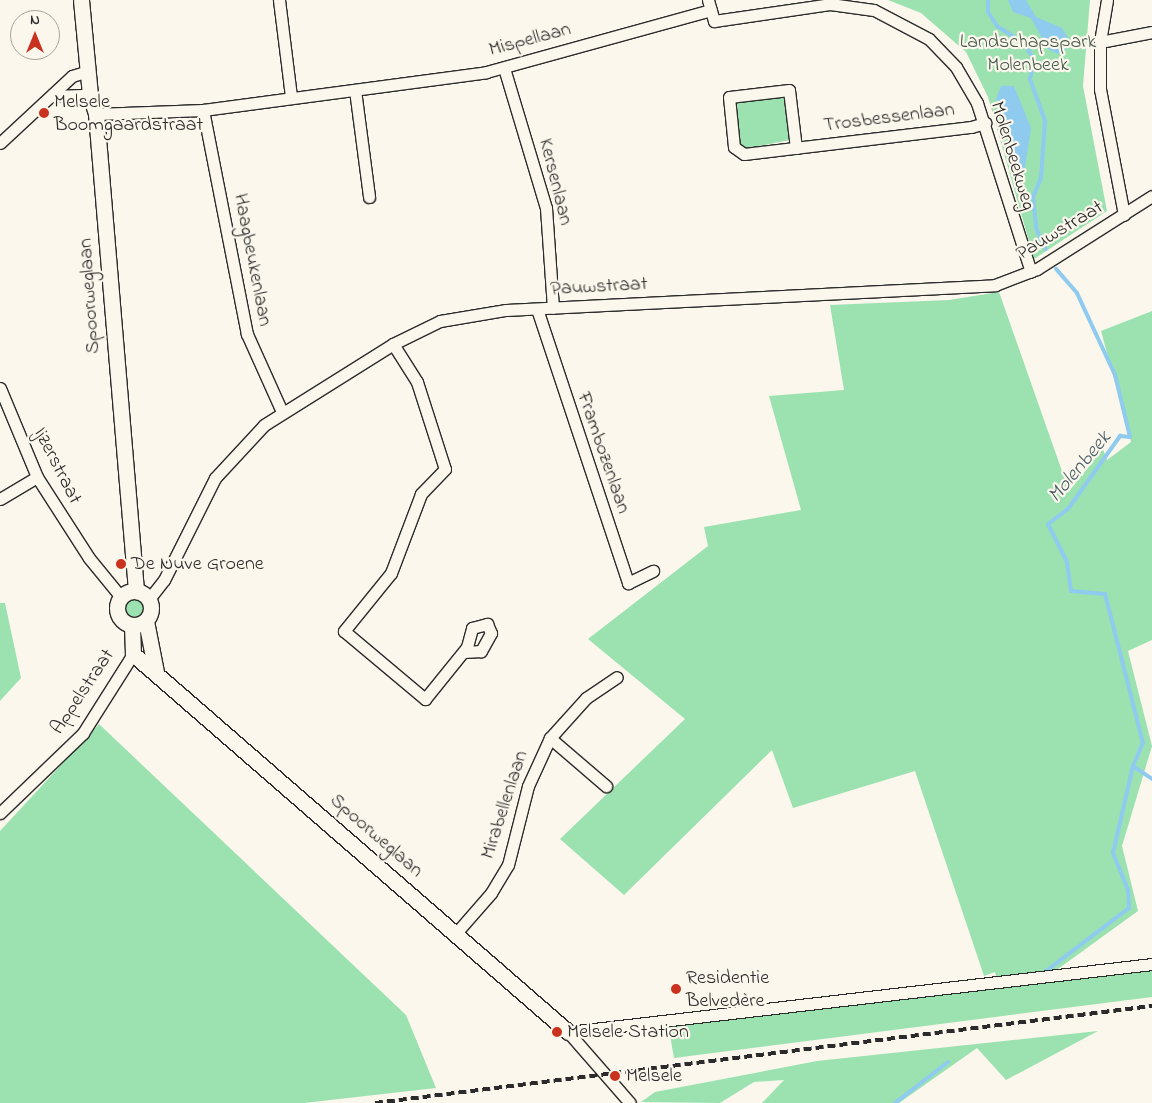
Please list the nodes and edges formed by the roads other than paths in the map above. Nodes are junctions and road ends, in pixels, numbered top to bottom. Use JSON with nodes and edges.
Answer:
{"nodes":[{"id":1,"x":81,"y":0,"type":"edge"},
{"id":2,"x":279,"y":0,"type":"edge"},
{"id":3,"x":1107,"y":0,"type":"edge"},
{"id":4,"x":710,"y":5,"type":"edge"},
{"id":5,"x":1152,"y":32,"type":"edge"},
{"id":6,"x":1100,"y":42,"type":"junction"},
{"id":7,"x":504,"y":68,"type":"junction"},
{"id":8,"x":88,"y":71,"type":"junction"},
{"id":9,"x":355,"y":90,"type":"junction"},
{"id":10,"x":90,"y":95,"type":"junction"},
{"id":11,"x":52,"y":96,"type":"junction"},
{"id":12,"x":291,"y":97,"type":"junction"},
{"id":13,"x":203,"y":110,"type":"junction"},
{"id":14,"x":96,"y":114,"type":"junction"},
{"id":15,"x":985,"y":123,"type":"junction"},
{"id":16,"x":0,"y":143,"type":"edge"},
{"id":17,"x":796,"y":148,"type":"junction"},
{"id":18,"x":1152,"y":196,"type":"edge"},
{"id":19,"x":369,"y":197,"type":"dead end"},
{"id":20,"x":1124,"y":215,"type":"junction"},
{"id":21,"x":1031,"y":272,"type":"junction"},
{"id":22,"x":537,"y":308,"type":"junction"},
{"id":23,"x":553,"y":308,"type":"junction"},
{"id":24,"x":393,"y":344,"type":"junction"},
{"id":25,"x":0,"y":388,"type":"edge"},
{"id":26,"x":282,"y":412,"type":"junction"},
{"id":27,"x":37,"y":477,"type":"junction"},
{"id":28,"x":0,"y":499,"type":"edge"},
{"id":29,"x":653,"y":571,"type":"dead end"},
{"id":30,"x":136,"y":591,"type":"junction"},
{"id":31,"x":121,"y":597,"type":"junction"},
{"id":32,"x":149,"y":599,"type":"junction"},
{"id":33,"x":139,"y":623,"type":"junction"},
{"id":34,"x":464,"y":652,"type":"dead end"},
{"id":35,"x":133,"y":654,"type":"junction"},
{"id":36,"x":156,"y":672,"type":"junction"},
{"id":37,"x":617,"y":677,"type":"dead end"},
{"id":38,"x":550,"y":738,"type":"junction"},
{"id":39,"x":606,"y":786,"type":"dead end"},
{"id":40,"x":0,"y":813,"type":"edge"},
{"id":41,"x":457,"y":932,"type":"junction"},
{"id":42,"x":1152,"y":964,"type":"edge"},
{"id":43,"x":568,"y":1032,"type":"junction"},
{"id":44,"x":630,"y":1103,"type":"edge"}],
"edges":[{"from":1,"to":8,"type":"street","name":"Spoorweglaan"},
{"from":2,"to":12,"type":"street"},
{"from":3,"to":6,"type":"street"},
{"from":4,"to":7,"type":"street","name":"Mispellaan"},
{"from":4,"to":15,"type":"street","name":"Molenbeekweg"},
{"from":5,"to":6,"type":"street"},
{"from":6,"to":20,"type":"street"},
{"from":7,"to":9,"type":"street","name":"Mispellaan"},
{"from":7,"to":23,"type":"street","name":"Kersenlaan"},
{"from":8,"to":10,"type":"street","name":"Spoorweglaan"},
{"from":8,"to":11,"type":"street"},
{"from":9,"to":12,"type":"street","name":"Mispellaan"},
{"from":9,"to":19,"type":"street"},
{"from":10,"to":11,"type":"street"},
{"from":10,"to":14,"type":"street","name":"Spoorweglaan"},
{"from":11,"to":16,"type":"street"},
{"from":12,"to":13,"type":"street","name":"Mispellaan"},
{"from":13,"to":14,"type":"street","name":"Mispellaan"},
{"from":13,"to":26,"type":"street","name":"Haagbeukenlaan"},
{"from":14,"to":30,"type":"street","name":"Spoorweglaan"},
{"from":15,"to":17,"type":"street","name":"Trosbessenlaan"},
{"from":15,"to":21,"type":"street","name":"Molenbeekweg"},
{"from":17,"to":17,"type":"street","name":"Trosbessenlaan"},
{"from":18,"to":20,"type":"street","name":"Pauwstraat"},
{"from":20,"to":21,"type":"street","name":"Pauwstraat"},
{"from":21,"to":23,"type":"street","name":"Pauwstraat"},
{"from":22,"to":23,"type":"street","name":"Pauwstraat"},
{"from":22,"to":24,"type":"street","name":"Pauwstraat"},
{"from":22,"to":29,"type":"street","name":"Frambozenlaan"},
{"from":24,"to":26,"type":"street","name":"Pauwstraat"},
{"from":24,"to":34,"type":"street"},
{"from":25,"to":27,"type":"street","name":"Ijzerstraat"},
{"from":26,"to":32,"type":"street","name":"Pauwstraat"},
{"from":27,"to":28,"type":"street"},
{"from":27,"to":31,"type":"street","name":"Ijzerstraat"},
{"from":30,"to":31,"type":"street"},
{"from":30,"to":32,"type":"street"},
{"from":31,"to":33,"type":"street"},
{"from":32,"to":33,"type":"street"},
{"from":33,"to":35,"type":"street","name":"Appelstraat"},
{"from":33,"to":36,"type":"street"},
{"from":35,"to":36,"type":"street","name":"Spoorweglaan"},
{"from":35,"to":40,"type":"street","name":"Appelstraat"},
{"from":36,"to":41,"type":"street","name":"Spoorweglaan"},
{"from":37,"to":38,"type":"street","name":"Mirabellenlaan"},
{"from":38,"to":39,"type":"street"},
{"from":38,"to":41,"type":"street","name":"Mirabellenlaan"},
{"from":41,"to":43,"type":"street","name":"Spoorweglaan"},
{"from":42,"to":43,"type":"street"},
{"from":43,"to":44,"type":"street","name":"Spoorweglaan"}]}
